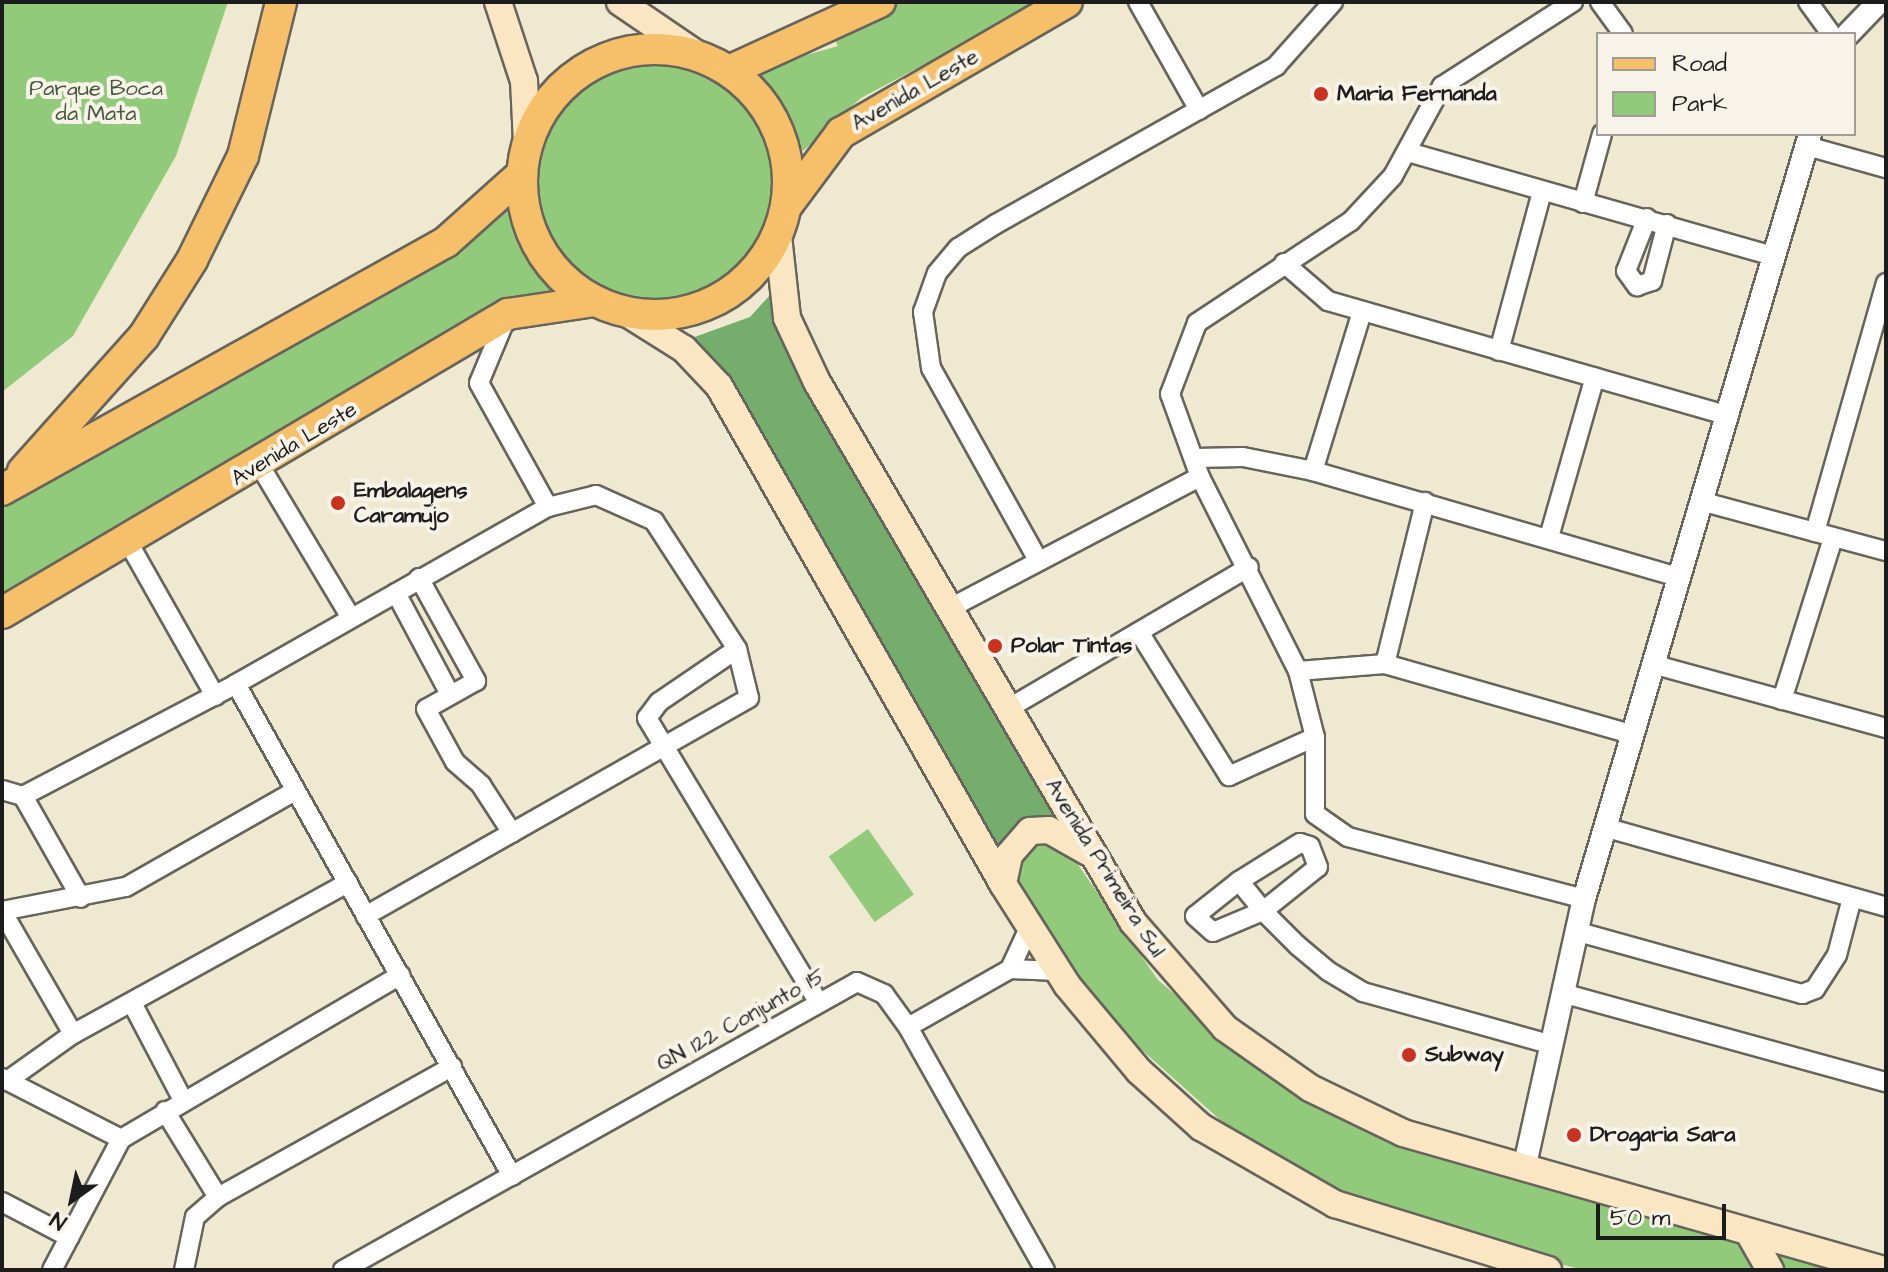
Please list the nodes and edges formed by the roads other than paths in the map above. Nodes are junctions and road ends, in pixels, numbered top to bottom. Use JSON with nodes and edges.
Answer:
{"nodes":[{"id":1,"x":281,"y":2,"type":"edge"},
{"id":2,"x":498,"y":2,"type":"edge"},
{"id":3,"x":620,"y":2,"type":"edge"},
{"id":4,"x":880,"y":2,"type":"edge"},
{"id":5,"x":1067,"y":2,"type":"edge"},
{"id":6,"x":1138,"y":2,"type":"edge"},
{"id":7,"x":1333,"y":2,"type":"edge"},
{"id":8,"x":1573,"y":2,"type":"edge"},
{"id":9,"x":1600,"y":2,"type":"edge"},
{"id":10,"x":1808,"y":2,"type":"edge"},
{"id":11,"x":1879,"y":2,"type":"edge"},
{"id":12,"x":1622,"y":32,"type":"edge"},
{"id":13,"x":1830,"y":32,"type":"edge"},
{"id":14,"x":1850,"y":32,"type":"edge"},
{"id":15,"x":701,"y":57,"type":"junction"},
{"id":16,"x":729,"y":71,"type":"junction"},
{"id":17,"x":1199,"y":110,"type":"junction"},
{"id":18,"x":1601,"y":136,"type":"edge"},
{"id":19,"x":1808,"y":140,"type":"edge"},
{"id":20,"x":527,"y":143,"type":"junction"},
{"id":21,"x":1408,"y":152,"type":"junction"},
{"id":22,"x":1886,"y":168,"type":"edge"},
{"id":23,"x":522,"y":174,"type":"junction"},
{"id":24,"x":1542,"y":192,"type":"junction"},
{"id":25,"x":1583,"y":203,"type":"junction"},
{"id":26,"x":787,"y":206,"type":"junction"},
{"id":27,"x":1647,"y":218,"type":"junction"},
{"id":28,"x":1667,"y":224,"type":"junction"},
{"id":29,"x":778,"y":236,"type":"junction"},
{"id":30,"x":1772,"y":256,"type":"junction"},
{"id":31,"x":1284,"y":263,"type":"junction"},
{"id":32,"x":1886,"y":283,"type":"edge"},
{"id":33,"x":595,"y":301,"type":"junction"},
{"id":34,"x":625,"y":312,"type":"junction"},
{"id":35,"x":1362,"y":312,"type":"junction"},
{"id":36,"x":508,"y":314,"type":"junction"},
{"id":37,"x":1878,"y":343,"type":"edge"},
{"id":38,"x":1499,"y":351,"type":"junction"},
{"id":39,"x":1595,"y":377,"type":"junction"},
{"id":40,"x":1729,"y":416,"type":"junction"},
{"id":41,"x":1195,"y":458,"type":"junction"},
{"id":42,"x":259,"y":464,"type":"junction"},
{"id":43,"x":1313,"y":471,"type":"junction"},
{"id":44,"x":1200,"y":477,"type":"junction"},
{"id":45,"x":4,"y":489,"type":"edge"},
{"id":46,"x":1425,"y":502,"type":"junction"},
{"id":47,"x":1704,"y":502,"type":"junction"},
{"id":48,"x":548,"y":507,"type":"junction"},
{"id":49,"x":1824,"y":535,"type":"junction"},
{"id":50,"x":1549,"y":537,"type":"junction"},
{"id":51,"x":128,"y":542,"type":"junction"},
{"id":52,"x":1886,"y":551,"type":"edge"},
{"id":53,"x":1038,"y":560,"type":"junction"},
{"id":54,"x":1249,"y":567,"type":"junction"},
{"id":55,"x":419,"y":578,"type":"junction"},
{"id":56,"x":1681,"y":578,"type":"junction"},
{"id":57,"x":396,"y":593,"type":"junction"},
{"id":58,"x":950,"y":608,"type":"junction"},
{"id":59,"x":2,"y":613,"type":"edge"},
{"id":60,"x":350,"y":616,"type":"junction"},
{"id":61,"x":1139,"y":632,"type":"junction"},
{"id":62,"x":737,"y":649,"type":"junction"},
{"id":63,"x":1385,"y":664,"type":"junction"},
{"id":64,"x":1652,"y":664,"type":"junction"},
{"id":65,"x":1298,"y":671,"type":"junction"},
{"id":66,"x":236,"y":684,"type":"junction"},
{"id":67,"x":450,"y":694,"type":"junction"},
{"id":68,"x":215,"y":696,"type":"junction"},
{"id":69,"x":1782,"y":700,"type":"junction"},
{"id":70,"x":1009,"y":708,"type":"junction"},
{"id":71,"x":1886,"y":728,"type":"edge"},
{"id":72,"x":1630,"y":734,"type":"junction"},
{"id":73,"x":1315,"y":737,"type":"junction"},
{"id":74,"x":663,"y":747,"type":"junction"},
{"id":75,"x":2,"y":790,"type":"edge"},
{"id":76,"x":295,"y":791,"type":"junction"},
{"id":77,"x":23,"y":796,"type":"junction"},
{"id":78,"x":1604,"y":827,"type":"junction"},
{"id":79,"x":512,"y":833,"type":"junction"},
{"id":80,"x":1091,"y":854,"type":"junction"},
{"id":81,"x":1239,"y":881,"type":"junction"},
{"id":82,"x":348,"y":883,"type":"junction"},
{"id":83,"x":1003,"y":884,"type":"junction"},
{"id":84,"x":81,"y":898,"type":"junction"},
{"id":85,"x":1852,"y":898,"type":"junction"},
{"id":86,"x":1584,"y":899,"type":"junction"},
{"id":87,"x":1886,"y":907,"type":"edge"},
{"id":88,"x":2,"y":911,"type":"edge"},
{"id":89,"x":1263,"y":911,"type":"junction"},
{"id":90,"x":366,"y":916,"type":"junction"},
{"id":91,"x":1030,"y":926,"type":"junction"},
{"id":92,"x":1575,"y":931,"type":"junction"},
{"id":93,"x":1010,"y":969,"type":"junction"},
{"id":94,"x":1058,"y":971,"type":"junction"},
{"id":95,"x":401,"y":975,"type":"junction"},
{"id":96,"x":1562,"y":993,"type":"junction"},
{"id":97,"x":132,"y":1003,"type":"junction"},
{"id":98,"x":819,"y":1003,"type":"junction"},
{"id":99,"x":908,"y":1027,"type":"junction"},
{"id":100,"x":73,"y":1034,"type":"junction"},
{"id":101,"x":1549,"y":1044,"type":"junction"},
{"id":102,"x":452,"y":1067,"type":"junction"},
{"id":103,"x":5,"y":1080,"type":"edge"},
{"id":104,"x":1886,"y":1082,"type":"edge"},
{"id":105,"x":183,"y":1100,"type":"junction"},
{"id":106,"x":165,"y":1111,"type":"junction"},
{"id":107,"x":121,"y":1139,"type":"junction"},
{"id":108,"x":1524,"y":1169,"type":"junction"},
{"id":109,"x":512,"y":1176,"type":"junction"},
{"id":110,"x":218,"y":1197,"type":"junction"},
{"id":111,"x":2,"y":1202,"type":"edge"},
{"id":112,"x":1749,"y":1233,"type":"junction"},
{"id":113,"x":69,"y":1237,"type":"junction"},
{"id":114,"x":1500,"y":1264,"type":"edge"},
{"id":115,"x":52,"y":1270,"type":"edge"},
{"id":116,"x":184,"y":1270,"type":"edge"},
{"id":117,"x":343,"y":1270,"type":"edge"},
{"id":118,"x":1045,"y":1270,"type":"edge"},
{"id":119,"x":1548,"y":1270,"type":"edge"},
{"id":120,"x":1770,"y":1270,"type":"edge"},
{"id":121,"x":1884,"y":1270,"type":"edge"}],
"edges":[{"from":1,"to":45,"type":"main road"},
{"from":2,"to":20,"type":"main road"},
{"from":3,"to":15,"type":"main road"},
{"from":4,"to":16,"type":"main road"},
{"from":5,"to":26,"type":"main road","name":"Avenida Leste"},
{"from":6,"to":17,"type":"street"},
{"from":7,"to":17,"type":"street"},
{"from":8,"to":21,"type":"street"},
{"from":9,"to":12,"type":"street"},
{"from":10,"to":13,"type":"street"},
{"from":11,"to":14,"type":"street"},
{"from":15,"to":16,"type":"main road"},
{"from":15,"to":20,"type":"main road"},
{"from":16,"to":26,"type":"main road"},
{"from":17,"to":53,"type":"street"},
{"from":18,"to":25,"type":"street"},
{"from":19,"to":22,"type":"street"},
{"from":19,"to":30,"type":"street"},
{"from":20,"to":23,"type":"main road"},
{"from":21,"to":24,"type":"street"},
{"from":21,"to":31,"type":"street"},
{"from":23,"to":33,"type":"main road"},
{"from":23,"to":45,"type":"main road"},
{"from":24,"to":25,"type":"street"},
{"from":24,"to":38,"type":"street"},
{"from":25,"to":27,"type":"street"},
{"from":26,"to":29,"type":"main road"},
{"from":27,"to":28,"type":"street"},
{"from":27,"to":28,"type":"street"},
{"from":28,"to":30,"type":"street"},
{"from":29,"to":34,"type":"main road"},
{"from":29,"to":58,"type":"main road","name":"Avenida Primeira Sul"},
{"from":30,"to":40,"type":"street"},
{"from":31,"to":35,"type":"street"},
{"from":31,"to":41,"type":"street"},
{"from":32,"to":37,"type":"street"},
{"from":33,"to":34,"type":"main road"},
{"from":33,"to":36,"type":"main road","name":"Avenida Leste"},
{"from":34,"to":83,"type":"main road"},
{"from":35,"to":38,"type":"street"},
{"from":35,"to":43,"type":"street"},
{"from":36,"to":42,"type":"main road","name":"Avenida Leste"},
{"from":36,"to":48,"type":"street"},
{"from":37,"to":49,"type":"street"},
{"from":38,"to":39,"type":"street"},
{"from":39,"to":40,"type":"street"},
{"from":39,"to":50,"type":"street"},
{"from":40,"to":47,"type":"street"},
{"from":41,"to":43,"type":"street"},
{"from":41,"to":44,"type":"street"},
{"from":42,"to":51,"type":"main road","name":"Avenida Leste"},
{"from":42,"to":60,"type":"street"},
{"from":43,"to":46,"type":"street"},
{"from":44,"to":53,"type":"street"},
{"from":44,"to":54,"type":"street"},
{"from":46,"to":50,"type":"street"},
{"from":46,"to":63,"type":"street"},
{"from":47,"to":49,"type":"street"},
{"from":47,"to":56,"type":"street"},
{"from":48,"to":55,"type":"street"},
{"from":48,"to":62,"type":"street"},
{"from":49,"to":52,"type":"street"},
{"from":49,"to":69,"type":"street"},
{"from":50,"to":56,"type":"street"},
{"from":51,"to":59,"type":"main road","name":"Avenida Leste"},
{"from":51,"to":68,"type":"street"},
{"from":53,"to":58,"type":"street"},
{"from":54,"to":61,"type":"street"},
{"from":54,"to":65,"type":"street"},
{"from":55,"to":57,"type":"street"},
{"from":55,"to":67,"type":"street"},
{"from":56,"to":64,"type":"street"},
{"from":57,"to":60,"type":"street"},
{"from":57,"to":67,"type":"street"},
{"from":58,"to":70,"type":"main road","name":"Avenida Primeira Sul"},
{"from":60,"to":66,"type":"street"},
{"from":61,"to":70,"type":"street"},
{"from":61,"to":73,"type":"street"},
{"from":62,"to":74,"type":"street"},
{"from":62,"to":74,"type":"street"},
{"from":63,"to":65,"type":"street"},
{"from":63,"to":72,"type":"street"},
{"from":64,"to":69,"type":"street"},
{"from":64,"to":72,"type":"street"},
{"from":65,"to":73,"type":"street"},
{"from":66,"to":68,"type":"street"},
{"from":66,"to":76,"type":"street"},
{"from":67,"to":79,"type":"street"},
{"from":68,"to":77,"type":"street"},
{"from":69,"to":71,"type":"street"},
{"from":70,"to":80,"type":"main road","name":"Avenida Primeira Sul"},
{"from":72,"to":78,"type":"street"},
{"from":73,"to":86,"type":"street"},
{"from":74,"to":79,"type":"street"},
{"from":74,"to":98,"type":"street"},
{"from":75,"to":77,"type":"street"},
{"from":76,"to":82,"type":"street"},
{"from":76,"to":84,"type":"street"},
{"from":77,"to":84,"type":"street"},
{"from":78,"to":85,"type":"street"},
{"from":78,"to":86,"type":"street"},
{"from":79,"to":90,"type":"street"},
{"from":80,"to":83,"type":"main road"},
{"from":80,"to":108,"type":"main road","name":"Avenida Primeira Sul"},
{"from":81,"to":89,"type":"street"},
{"from":81,"to":89,"type":"street"},
{"from":81,"to":89,"type":"street"},
{"from":82,"to":90,"type":"street"},
{"from":82,"to":97,"type":"street"},
{"from":83,"to":91,"type":"main road"},
{"from":84,"to":88,"type":"street"},
{"from":85,"to":87,"type":"street"},
{"from":85,"to":92,"type":"street"},
{"from":86,"to":92,"type":"street"},
{"from":88,"to":100,"type":"street"},
{"from":89,"to":101,"type":"street"},
{"from":90,"to":95,"type":"street"},
{"from":91,"to":93,"type":"street"},
{"from":91,"to":94,"type":"main road"},
{"from":92,"to":96,"type":"street"},
{"from":93,"to":94,"type":"street"},
{"from":93,"to":99,"type":"street"},
{"from":94,"to":114,"type":"main road"},
{"from":95,"to":102,"type":"street"},
{"from":95,"to":105,"type":"street"},
{"from":96,"to":101,"type":"street"},
{"from":96,"to":104,"type":"street"},
{"from":97,"to":100,"type":"street"},
{"from":97,"to":105,"type":"street"},
{"from":98,"to":99,"type":"street","name":"QN 122 Conjunto 15"},
{"from":98,"to":109,"type":"street","name":"QN 122 Conjunto 15"},
{"from":99,"to":118,"type":"street","name":"QN 122 Conjunto 15"},
{"from":100,"to":103,"type":"street"},
{"from":101,"to":108,"type":"street"},
{"from":102,"to":109,"type":"street"},
{"from":102,"to":110,"type":"street"},
{"from":103,"to":107,"type":"street"},
{"from":105,"to":106,"type":"street"},
{"from":106,"to":107,"type":"street"},
{"from":106,"to":110,"type":"street"},
{"from":107,"to":113,"type":"street"},
{"from":108,"to":112,"type":"main road","name":"Avenida Primeira Sul"},
{"from":109,"to":117,"type":"street","name":"QN 122 Conjunto 15"},
{"from":110,"to":116,"type":"street"},
{"from":111,"to":113,"type":"street"},
{"from":112,"to":120,"type":"main road"},
{"from":112,"to":121,"type":"main road","name":"Avenida Primeira Sul"},
{"from":113,"to":115,"type":"street"},
{"from":114,"to":119,"type":"main road"}]}
